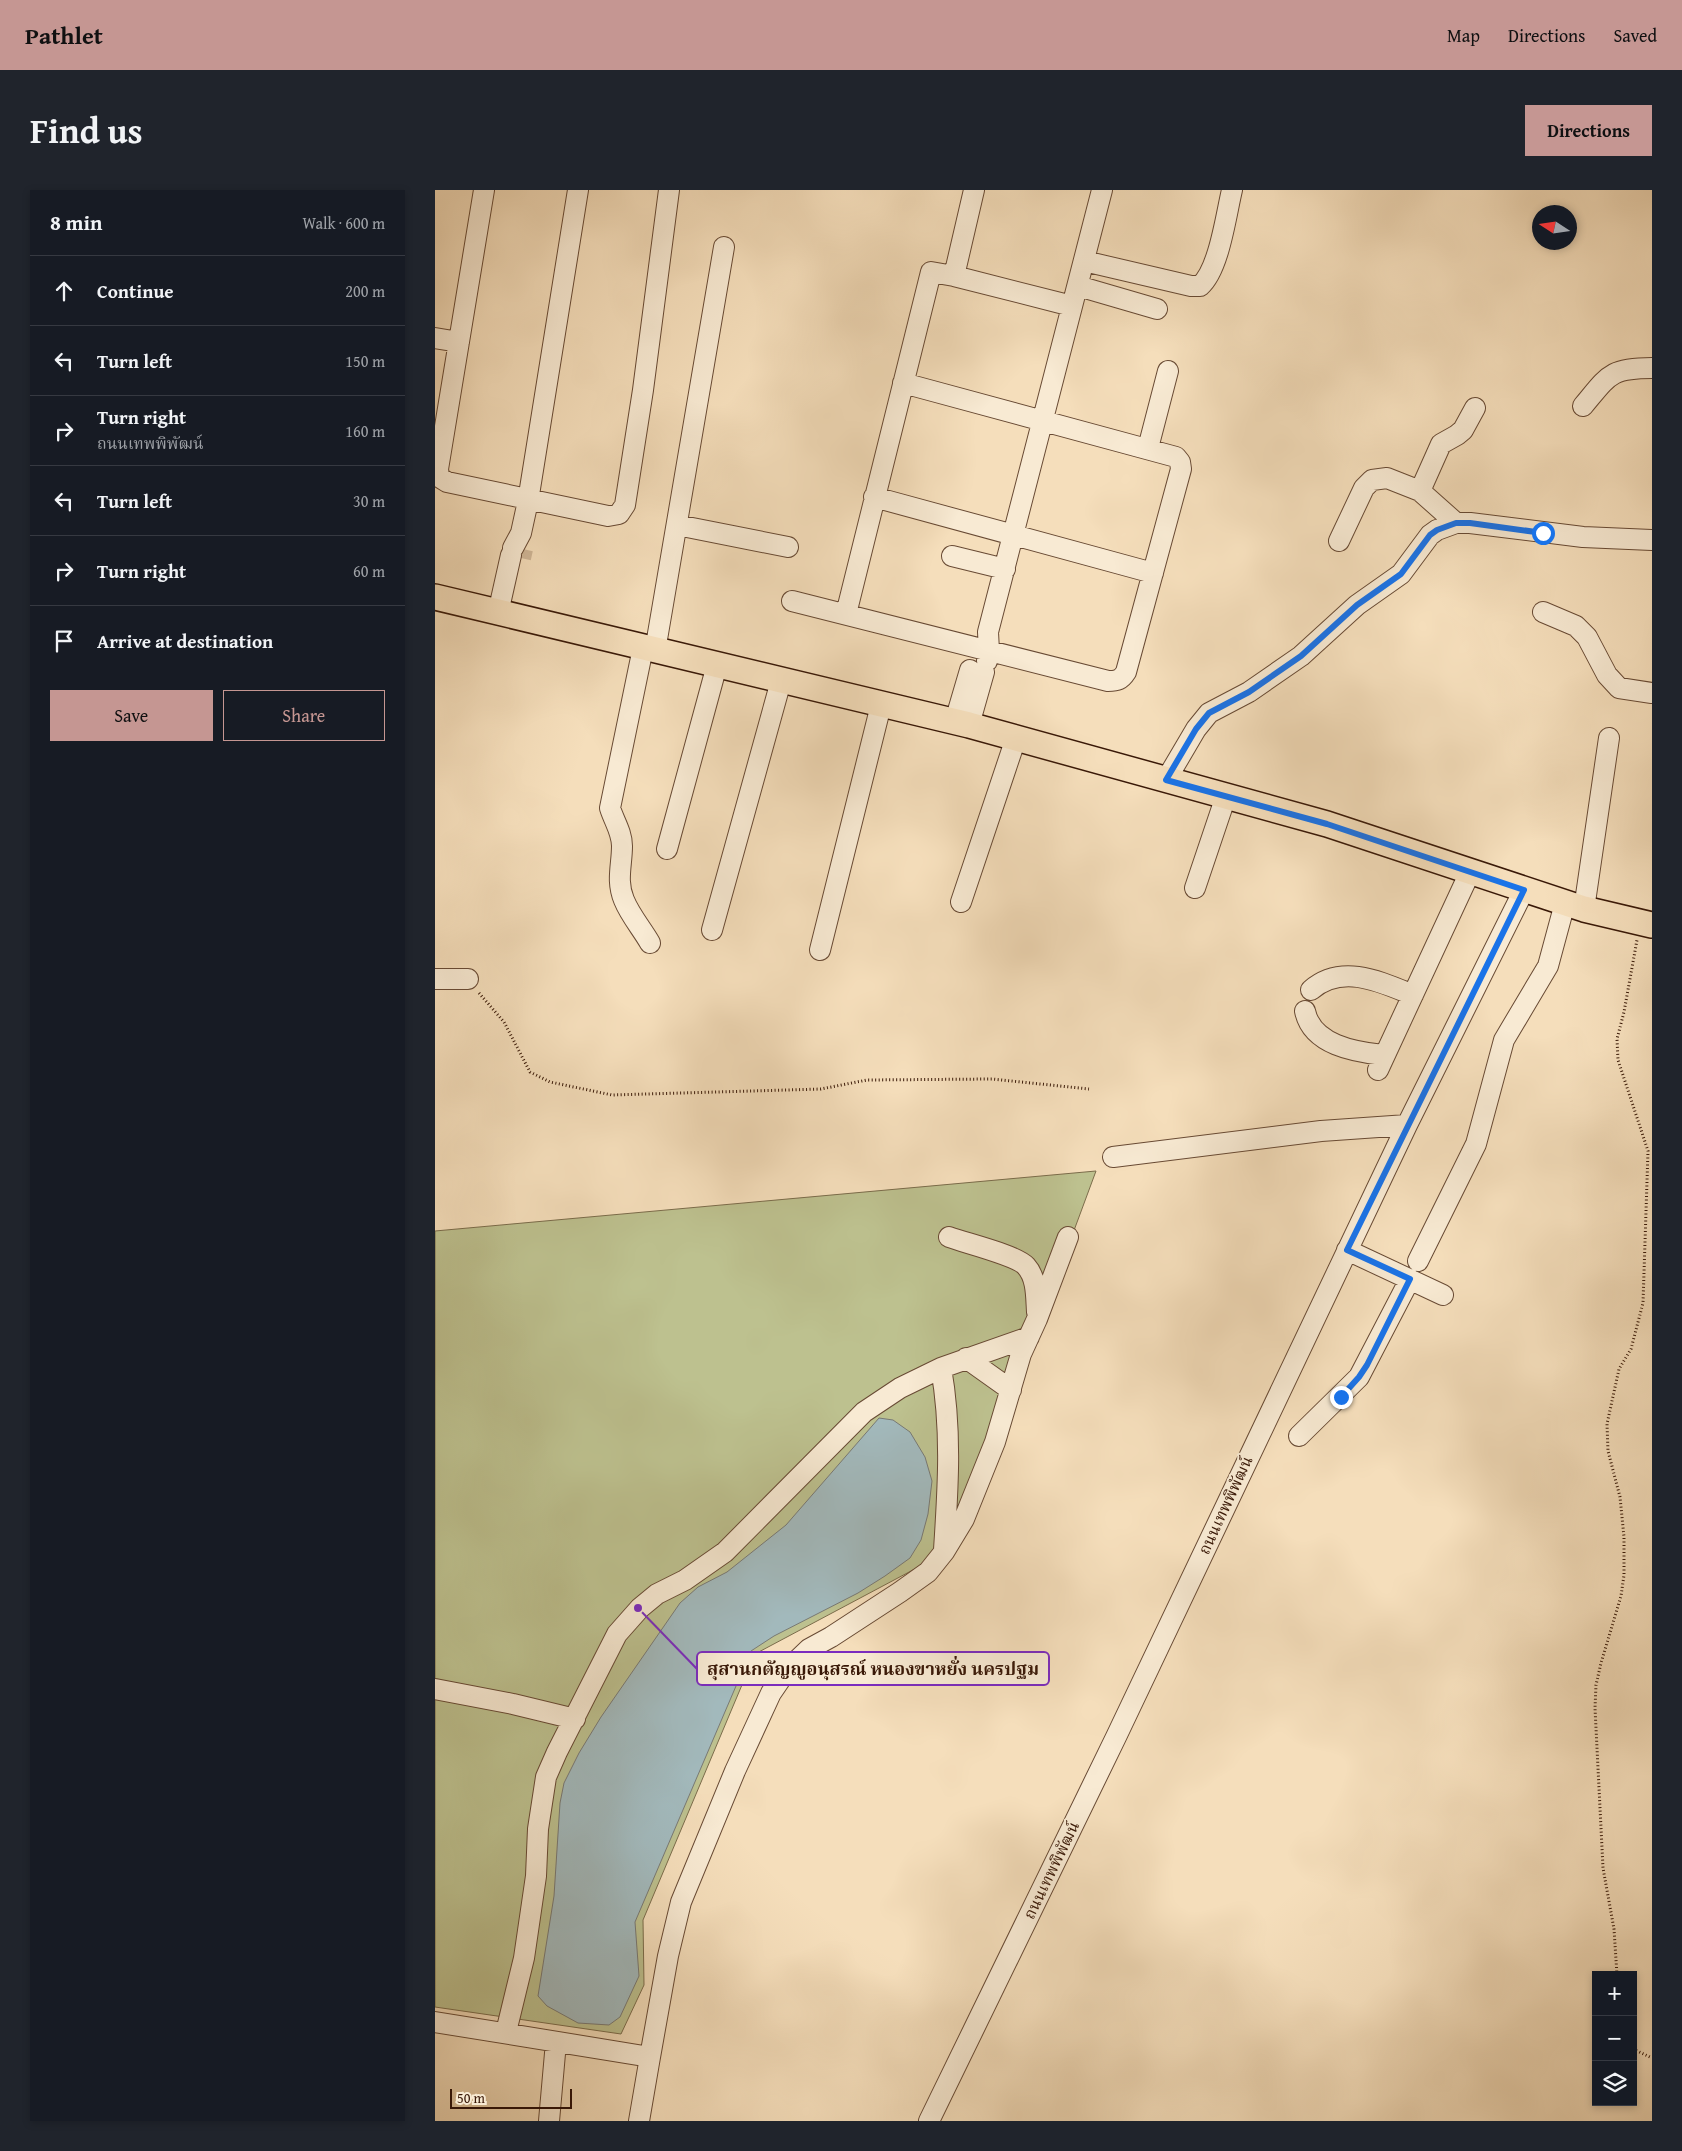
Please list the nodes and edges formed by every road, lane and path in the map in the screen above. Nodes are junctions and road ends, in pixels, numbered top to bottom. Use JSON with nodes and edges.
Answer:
{"nodes":[{"id":1,"x":484,"y":190,"type":"edge"},
{"id":2,"x":578,"y":190,"type":"edge"},
{"id":3,"x":669,"y":190,"type":"edge"},
{"id":4,"x":974,"y":190,"type":"edge"},
{"id":5,"x":1102,"y":190,"type":"edge"},
{"id":6,"x":1232,"y":190,"type":"edge"},
{"id":7,"x":724,"y":248,"type":"dead end"},
{"id":8,"x":1084,"y":261,"type":"junction"},
{"id":9,"x":954,"y":276,"type":"junction"},
{"id":10,"x":1077,"y":286,"type":"junction"},
{"id":11,"x":1072,"y":306,"type":"junction"},
{"id":12,"x":1157,"y":309,"type":"dead end"},
{"id":13,"x":435,"y":338,"type":"edge"},
{"id":14,"x":459,"y":342,"type":"junction"},
{"id":15,"x":1652,"y":368,"type":"edge"},
{"id":16,"x":1168,"y":371,"type":"dead end"},
{"id":17,"x":903,"y":383,"type":"junction"},
{"id":18,"x":1583,"y":406,"type":"dead end"},
{"id":19,"x":1475,"y":408,"type":"dead end"},
{"id":20,"x":1043,"y":421,"type":"junction"},
{"id":21,"x":1147,"y":448,"type":"junction"},
{"id":22,"x":1420,"y":491,"type":"junction"},
{"id":23,"x":874,"y":498,"type":"junction"},
{"id":24,"x":529,"y":501,"type":"junction"},
{"id":25,"x":1456,"y":523,"type":"junction"},
{"id":26,"x":677,"y":526,"type":"junction"},
{"id":27,"x":1013,"y":534,"type":"junction"},
{"id":28,"x":1652,"y":540,"type":"edge"},
{"id":29,"x":1339,"y":541,"type":"dead end"},
{"id":30,"x":788,"y":546,"type":"dead end"},
{"id":31,"x":952,"y":556,"type":"dead end"},
{"id":32,"x":1005,"y":569,"type":"junction"},
{"id":33,"x":1153,"y":572,"type":"junction"},
{"id":34,"x":435,"y":597,"type":"edge"},
{"id":35,"x":792,"y":601,"type":"dead end"},
{"id":36,"x":1543,"y":612,"type":"dead end"},
{"id":37,"x":503,"y":614,"type":"junction"},
{"id":38,"x":846,"y":614,"type":"junction"},
{"id":39,"x":649,"y":649,"type":"junction"},
{"id":40,"x":981,"y":656,"type":"junction"},
{"id":41,"x":717,"y":665,"type":"junction"},
{"id":42,"x":781,"y":681,"type":"junction"},
{"id":43,"x":1652,"y":693,"type":"edge"},
{"id":44,"x":881,"y":705,"type":"junction"},
{"id":45,"x":962,"y":723,"type":"junction"},
{"id":46,"x":1016,"y":738,"type":"junction"},
{"id":47,"x":1609,"y":738,"type":"dead end"},
{"id":48,"x":1166,"y":780,"type":"junction"},
{"id":49,"x":1226,"y":796,"type":"junction"},
{"id":50,"x":667,"y":848,"type":"dead end"},
{"id":51,"x":1471,"y":872,"type":"junction"},
{"id":52,"x":1195,"y":888,"type":"dead end"},
{"id":53,"x":1524,"y":890,"type":"junction"},
{"id":54,"x":961,"y":902,"type":"dead end"},
{"id":55,"x":1574,"y":906,"type":"junction"},
{"id":56,"x":1646,"y":924,"type":"edge"},
{"id":57,"x":712,"y":930,"type":"dead end"},
{"id":58,"x":650,"y":943,"type":"dead end"},
{"id":59,"x":820,"y":950,"type":"dead end"},
{"id":60,"x":435,"y":979,"type":"edge"},
{"id":61,"x":468,"y":979,"type":"joint"},
{"id":62,"x":1311,"y":990,"type":"dead end"},
{"id":63,"x":1413,"y":995,"type":"junction"},
{"id":64,"x":1305,"y":1010,"type":"dead end"},
{"id":65,"x":1089,"y":1089,"type":"dead end"},
{"id":66,"x":1407,"y":1125,"type":"junction"},
{"id":67,"x":1113,"y":1157,"type":"dead end"},
{"id":68,"x":1069,"y":1236,"type":"dead end"},
{"id":69,"x":949,"y":1237,"type":"dead end"},
{"id":70,"x":1347,"y":1250,"type":"junction"},
{"id":71,"x":1418,"y":1261,"type":"dead end"},
{"id":72,"x":1410,"y":1279,"type":"junction"},
{"id":73,"x":1443,"y":1295,"type":"dead end"},
{"id":74,"x":1033,"y":1328,"type":"junction"},
{"id":75,"x":967,"y":1358,"type":"junction"},
{"id":76,"x":941,"y":1368,"type":"junction"},
{"id":77,"x":1011,"y":1390,"type":"junction"},
{"id":78,"x":1299,"y":1436,"type":"dead end"},
{"id":79,"x":944,"y":1552,"type":"junction"},
{"id":80,"x":435,"y":1689,"type":"edge"},
{"id":81,"x":575,"y":1719,"type":"junction"},
{"id":82,"x":1617,"y":1971,"type":"edge"},
{"id":83,"x":435,"y":2022,"type":"edge"},
{"id":84,"x":506,"y":2032,"type":"junction"},
{"id":85,"x":556,"y":2042,"type":"junction"},
{"id":86,"x":1637,"y":2051,"type":"edge"},
{"id":87,"x":650,"y":2057,"type":"junction"},
{"id":88,"x":1652,"y":2058,"type":"edge"},
{"id":89,"x":549,"y":2121,"type":"edge"},
{"id":90,"x":639,"y":2121,"type":"edge"},
{"id":91,"x":929,"y":2121,"type":"edge"}],
"edges":[{"from":1,"to":14,"type":"street"},
{"from":2,"to":24,"type":"street"},
{"from":3,"to":24,"type":"street"},
{"from":4,"to":9,"type":"street"},
{"from":5,"to":8,"type":"street"},
{"from":6,"to":8,"type":"street"},
{"from":7,"to":26,"type":"street"},
{"from":8,"to":10,"type":"street"},
{"from":9,"to":11,"type":"street"},
{"from":9,"to":17,"type":"street"},
{"from":10,"to":11,"type":"street"},
{"from":10,"to":12,"type":"street"},
{"from":11,"to":20,"type":"street"},
{"from":13,"to":14,"type":"street"},
{"from":14,"to":24,"type":"street"},
{"from":15,"to":18,"type":"street"},
{"from":16,"to":21,"type":"street"},
{"from":17,"to":20,"type":"street"},
{"from":17,"to":23,"type":"street"},
{"from":19,"to":22,"type":"street"},
{"from":20,"to":21,"type":"street"},
{"from":20,"to":27,"type":"street"},
{"from":21,"to":33,"type":"street"},
{"from":22,"to":25,"type":"street"},
{"from":22,"to":29,"type":"street"},
{"from":23,"to":27,"type":"street"},
{"from":23,"to":38,"type":"street"},
{"from":24,"to":37,"type":"street"},
{"from":25,"to":28,"type":"street"},
{"from":25,"to":48,"type":"street"},
{"from":26,"to":30,"type":"street"},
{"from":26,"to":39,"type":"street"},
{"from":27,"to":32,"type":"street"},
{"from":27,"to":33,"type":"street"},
{"from":31,"to":32,"type":"street"},
{"from":32,"to":40,"type":"street"},
{"from":33,"to":40,"type":"street"},
{"from":34,"to":37,"type":"main road"},
{"from":35,"to":38,"type":"street"},
{"from":36,"to":43,"type":"street"},
{"from":37,"to":39,"type":"main road"},
{"from":38,"to":40,"type":"street"},
{"from":39,"to":41,"type":"main road"},
{"from":39,"to":58,"type":"street"},
{"from":40,"to":45,"type":"street"},
{"from":41,"to":42,"type":"main road"},
{"from":41,"to":50,"type":"street"},
{"from":42,"to":44,"type":"main road"},
{"from":42,"to":57,"type":"street"},
{"from":44,"to":45,"type":"main road"},
{"from":44,"to":59,"type":"street"},
{"from":45,"to":46,"type":"main road"},
{"from":46,"to":48,"type":"main road"},
{"from":46,"to":54,"type":"street"},
{"from":47,"to":55,"type":"street"},
{"from":48,"to":49,"type":"main road"},
{"from":49,"to":51,"type":"main road"},
{"from":49,"to":52,"type":"street"},
{"from":51,"to":53,"type":"main road"},
{"from":51,"to":63,"type":"street"},
{"from":53,"to":55,"type":"main road"},
{"from":53,"to":66,"type":"street","name":"ถนนเทพพิพัฒน์"},
{"from":55,"to":56,"type":"main road"},
{"from":55,"to":71,"type":"street"},
{"from":56,"to":82,"type":"path"},
{"from":60,"to":61,"type":"street"},
{"from":61,"to":65,"type":"path"},
{"from":62,"to":63,"type":"street"},
{"from":63,"to":64,"type":"street"},
{"from":66,"to":67,"type":"street"},
{"from":66,"to":70,"type":"street","name":"ถนนเทพพิพัฒน์"},
{"from":68,"to":74,"type":"street"},
{"from":69,"to":74,"type":"street"},
{"from":70,"to":72,"type":"street"},
{"from":70,"to":91,"type":"street","name":"ถนนเทพพิพัฒน์"},
{"from":72,"to":73,"type":"street"},
{"from":72,"to":78,"type":"street"},
{"from":74,"to":75,"type":"street"},
{"from":74,"to":77,"type":"street"},
{"from":75,"to":76,"type":"street"},
{"from":75,"to":77,"type":"street"},
{"from":76,"to":79,"type":"street"},
{"from":76,"to":81,"type":"street"},
{"from":77,"to":79,"type":"street"},
{"from":79,"to":87,"type":"street"},
{"from":80,"to":81,"type":"street"},
{"from":81,"to":84,"type":"street"},
{"from":83,"to":84,"type":"street"},
{"from":84,"to":85,"type":"street"},
{"from":85,"to":87,"type":"street"},
{"from":85,"to":89,"type":"street"},
{"from":86,"to":88,"type":"path"},
{"from":87,"to":90,"type":"street"}]}
